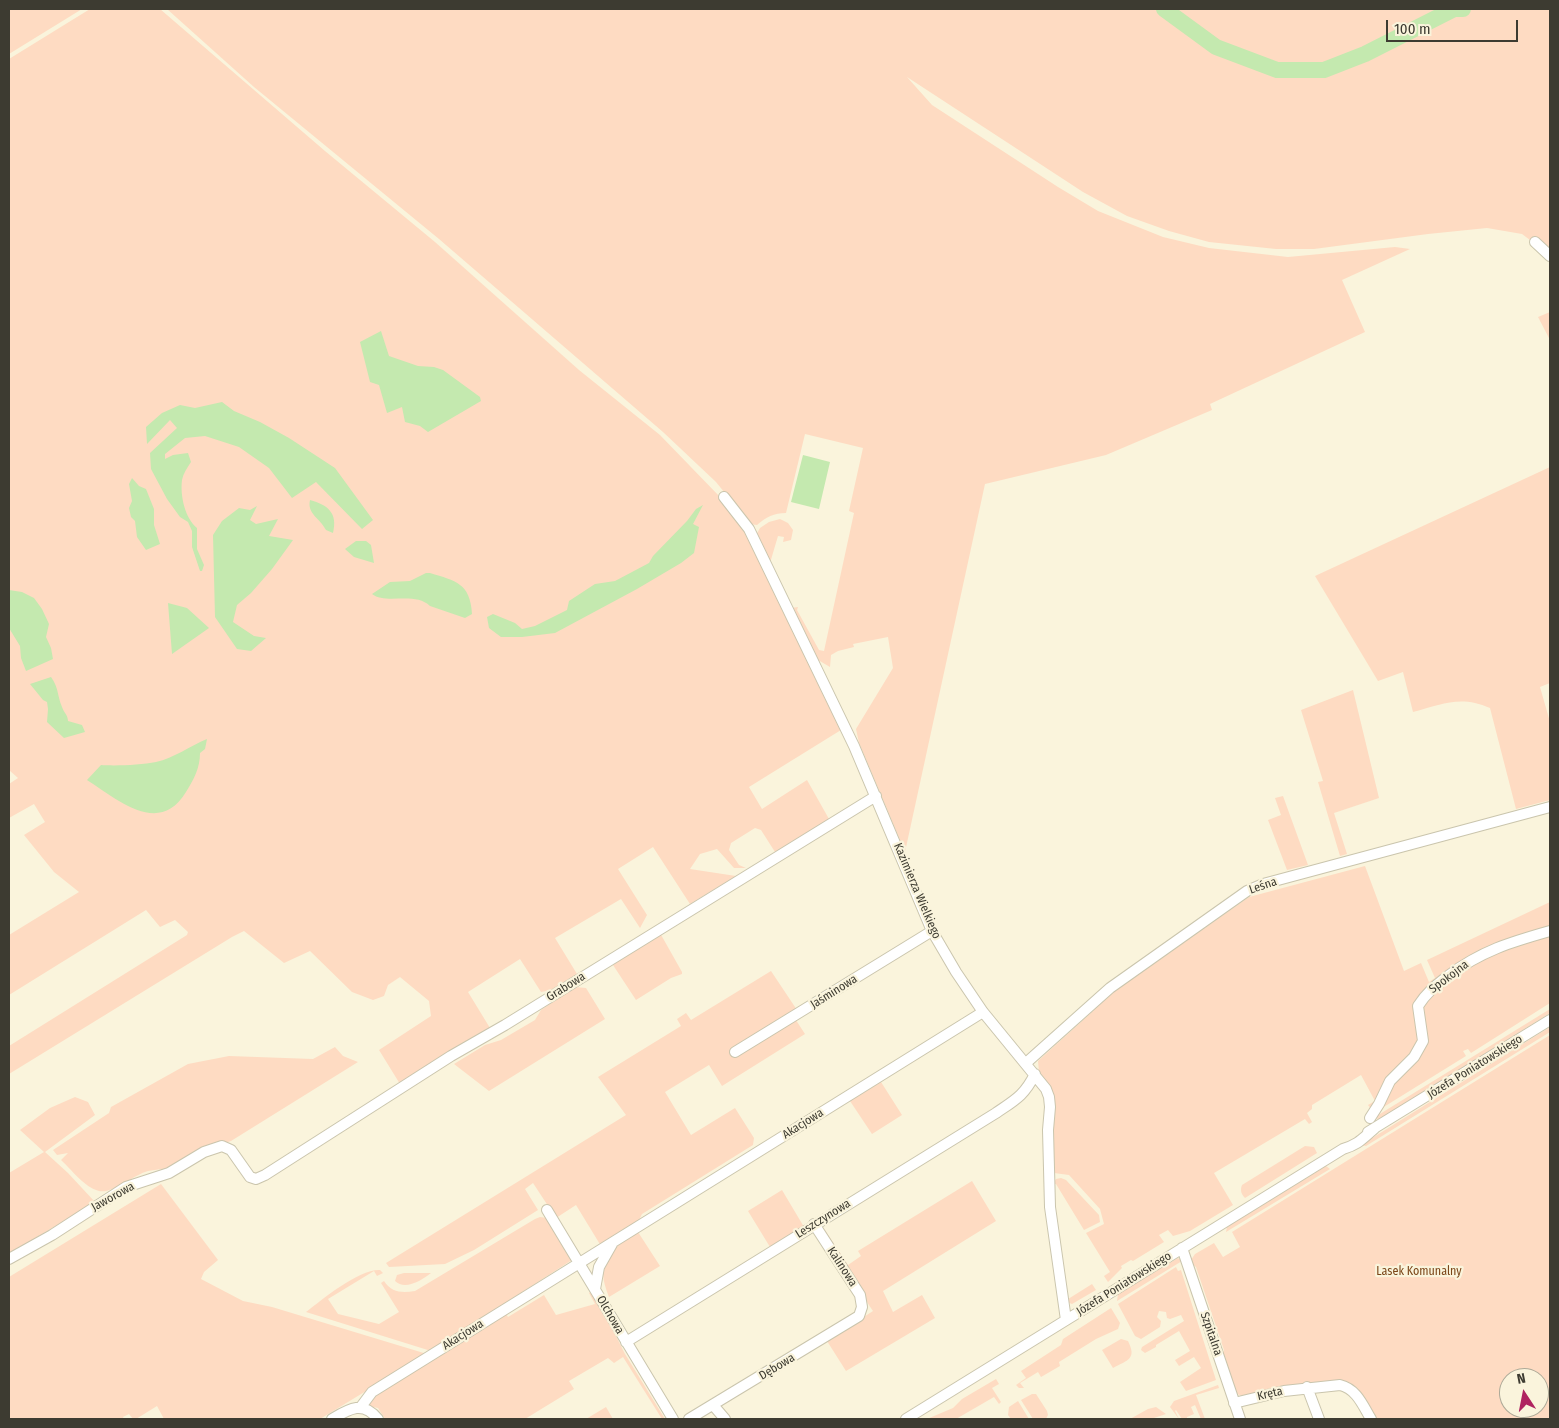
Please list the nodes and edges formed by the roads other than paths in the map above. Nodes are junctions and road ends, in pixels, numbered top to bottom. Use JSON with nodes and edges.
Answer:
{"nodes":[{"id":1,"x":1535,"y":242,"type":"dead end"},
{"id":2,"x":1550,"y":256,"type":"edge"},
{"id":3,"x":724,"y":497,"type":"dead end"},
{"id":4,"x":876,"y":796,"type":"junction"},
{"id":5,"x":1550,"y":807,"type":"edge"},
{"id":6,"x":932,"y":931,"type":"junction"},
{"id":7,"x":1550,"y":931,"type":"edge"},
{"id":8,"x":983,"y":1012,"type":"junction"},
{"id":9,"x":1550,"y":1020,"type":"edge"},
{"id":10,"x":735,"y":1052,"type":"dead end"},
{"id":11,"x":1026,"y":1063,"type":"junction"},
{"id":12,"x":1035,"y":1074,"type":"junction"},
{"id":13,"x":1046,"y":1088,"type":"junction"},
{"id":14,"x":1021,"y":1096,"type":"junction"},
{"id":15,"x":1370,"y":1118,"type":"dead end"},
{"id":16,"x":222,"y":1146,"type":"joint"},
{"id":17,"x":547,"y":1210,"type":"dead end"},
{"id":18,"x":814,"y":1224,"type":"junction"},
{"id":19,"x":622,"y":1236,"type":"junction"},
{"id":20,"x":1182,"y":1248,"type":"junction"},
{"id":21,"x":9,"y":1259,"type":"edge"},
{"id":22,"x":579,"y":1263,"type":"junction"},
{"id":23,"x":594,"y":1289,"type":"junction"},
{"id":24,"x":861,"y":1311,"type":"joint"},
{"id":25,"x":1066,"y":1320,"type":"junction"},
{"id":26,"x":626,"y":1342,"type":"junction"},
{"id":27,"x":1307,"y":1387,"type":"junction"},
{"id":28,"x":1234,"y":1403,"type":"junction"},
{"id":29,"x":713,"y":1405,"type":"junction"},
{"id":30,"x":360,"y":1408,"type":"junction"},
{"id":31,"x":332,"y":1419,"type":"edge"},
{"id":32,"x":378,"y":1419,"type":"edge"},
{"id":33,"x":673,"y":1419,"type":"edge"},
{"id":34,"x":689,"y":1419,"type":"edge"},
{"id":35,"x":725,"y":1419,"type":"edge"},
{"id":36,"x":906,"y":1419,"type":"edge"},
{"id":37,"x":1240,"y":1419,"type":"edge"},
{"id":38,"x":1319,"y":1419,"type":"edge"},
{"id":39,"x":1371,"y":1419,"type":"edge"}],
"edges":[{"from":1,"to":2,"type":"street"},
{"from":3,"to":4,"type":"street","name":"Kazimierza Wielkiego"},
{"from":4,"to":6,"type":"street","name":"Kazimierza Wielkiego"},
{"from":4,"to":16,"type":"street","name":"Grabowa"},
{"from":5,"to":11,"type":"street","name":"Leśna"},
{"from":6,"to":8,"type":"street","name":"Kazimierza Wielkiego"},
{"from":6,"to":10,"type":"street","name":"Jaśminowa"},
{"from":7,"to":15,"type":"street","name":"Spokojna"},
{"from":8,"to":11,"type":"street","name":"Kazimierza Wielkiego"},
{"from":8,"to":19,"type":"street","name":"Akacjowa"},
{"from":9,"to":20,"type":"street","name":"Józefa Poniatowskiego"},
{"from":11,"to":12,"type":"street","name":"Kazimierza Wielkiego"},
{"from":12,"to":13,"type":"street","name":"Kazimierza Wielkiego"},
{"from":12,"to":14,"type":"street","name":"Leszczynowa"},
{"from":13,"to":14,"type":"street","name":"Leszczynowa"},
{"from":13,"to":25,"type":"street","name":"Kazimierza Wielkiego"},
{"from":14,"to":18,"type":"street","name":"Leszczynowa"},
{"from":16,"to":21,"type":"street","name":"Jaworowa"},
{"from":17,"to":22,"type":"street","name":"Olchowa"},
{"from":18,"to":24,"type":"street","name":"Kalinowa"},
{"from":18,"to":26,"type":"street","name":"Leszczynowa"},
{"from":19,"to":22,"type":"street","name":"Akacjowa"},
{"from":19,"to":23,"type":"street","name":"Akacjowa"},
{"from":20,"to":25,"type":"street","name":"Józefa Poniatowskiego"},
{"from":20,"to":28,"type":"street","name":"Szpitalna"},
{"from":22,"to":23,"type":"street","name":"Olchowa"},
{"from":22,"to":30,"type":"street","name":"Akacjowa"},
{"from":23,"to":26,"type":"street","name":"Olchowa"},
{"from":24,"to":29,"type":"street","name":"Dębowa"},
{"from":25,"to":36,"type":"street","name":"Józefa Poniatowskiego"},
{"from":26,"to":33,"type":"street","name":"Olchowa"},
{"from":27,"to":28,"type":"street","name":"Kręta"},
{"from":27,"to":38,"type":"street"},
{"from":27,"to":39,"type":"street","name":"Kręta"},
{"from":28,"to":37,"type":"street","name":"Szpitalna"},
{"from":29,"to":34,"type":"street","name":"Dębowa"},
{"from":29,"to":35,"type":"street"},
{"from":30,"to":31,"type":"street","name":"Akacjowa"},
{"from":30,"to":32,"type":"street"}]}
